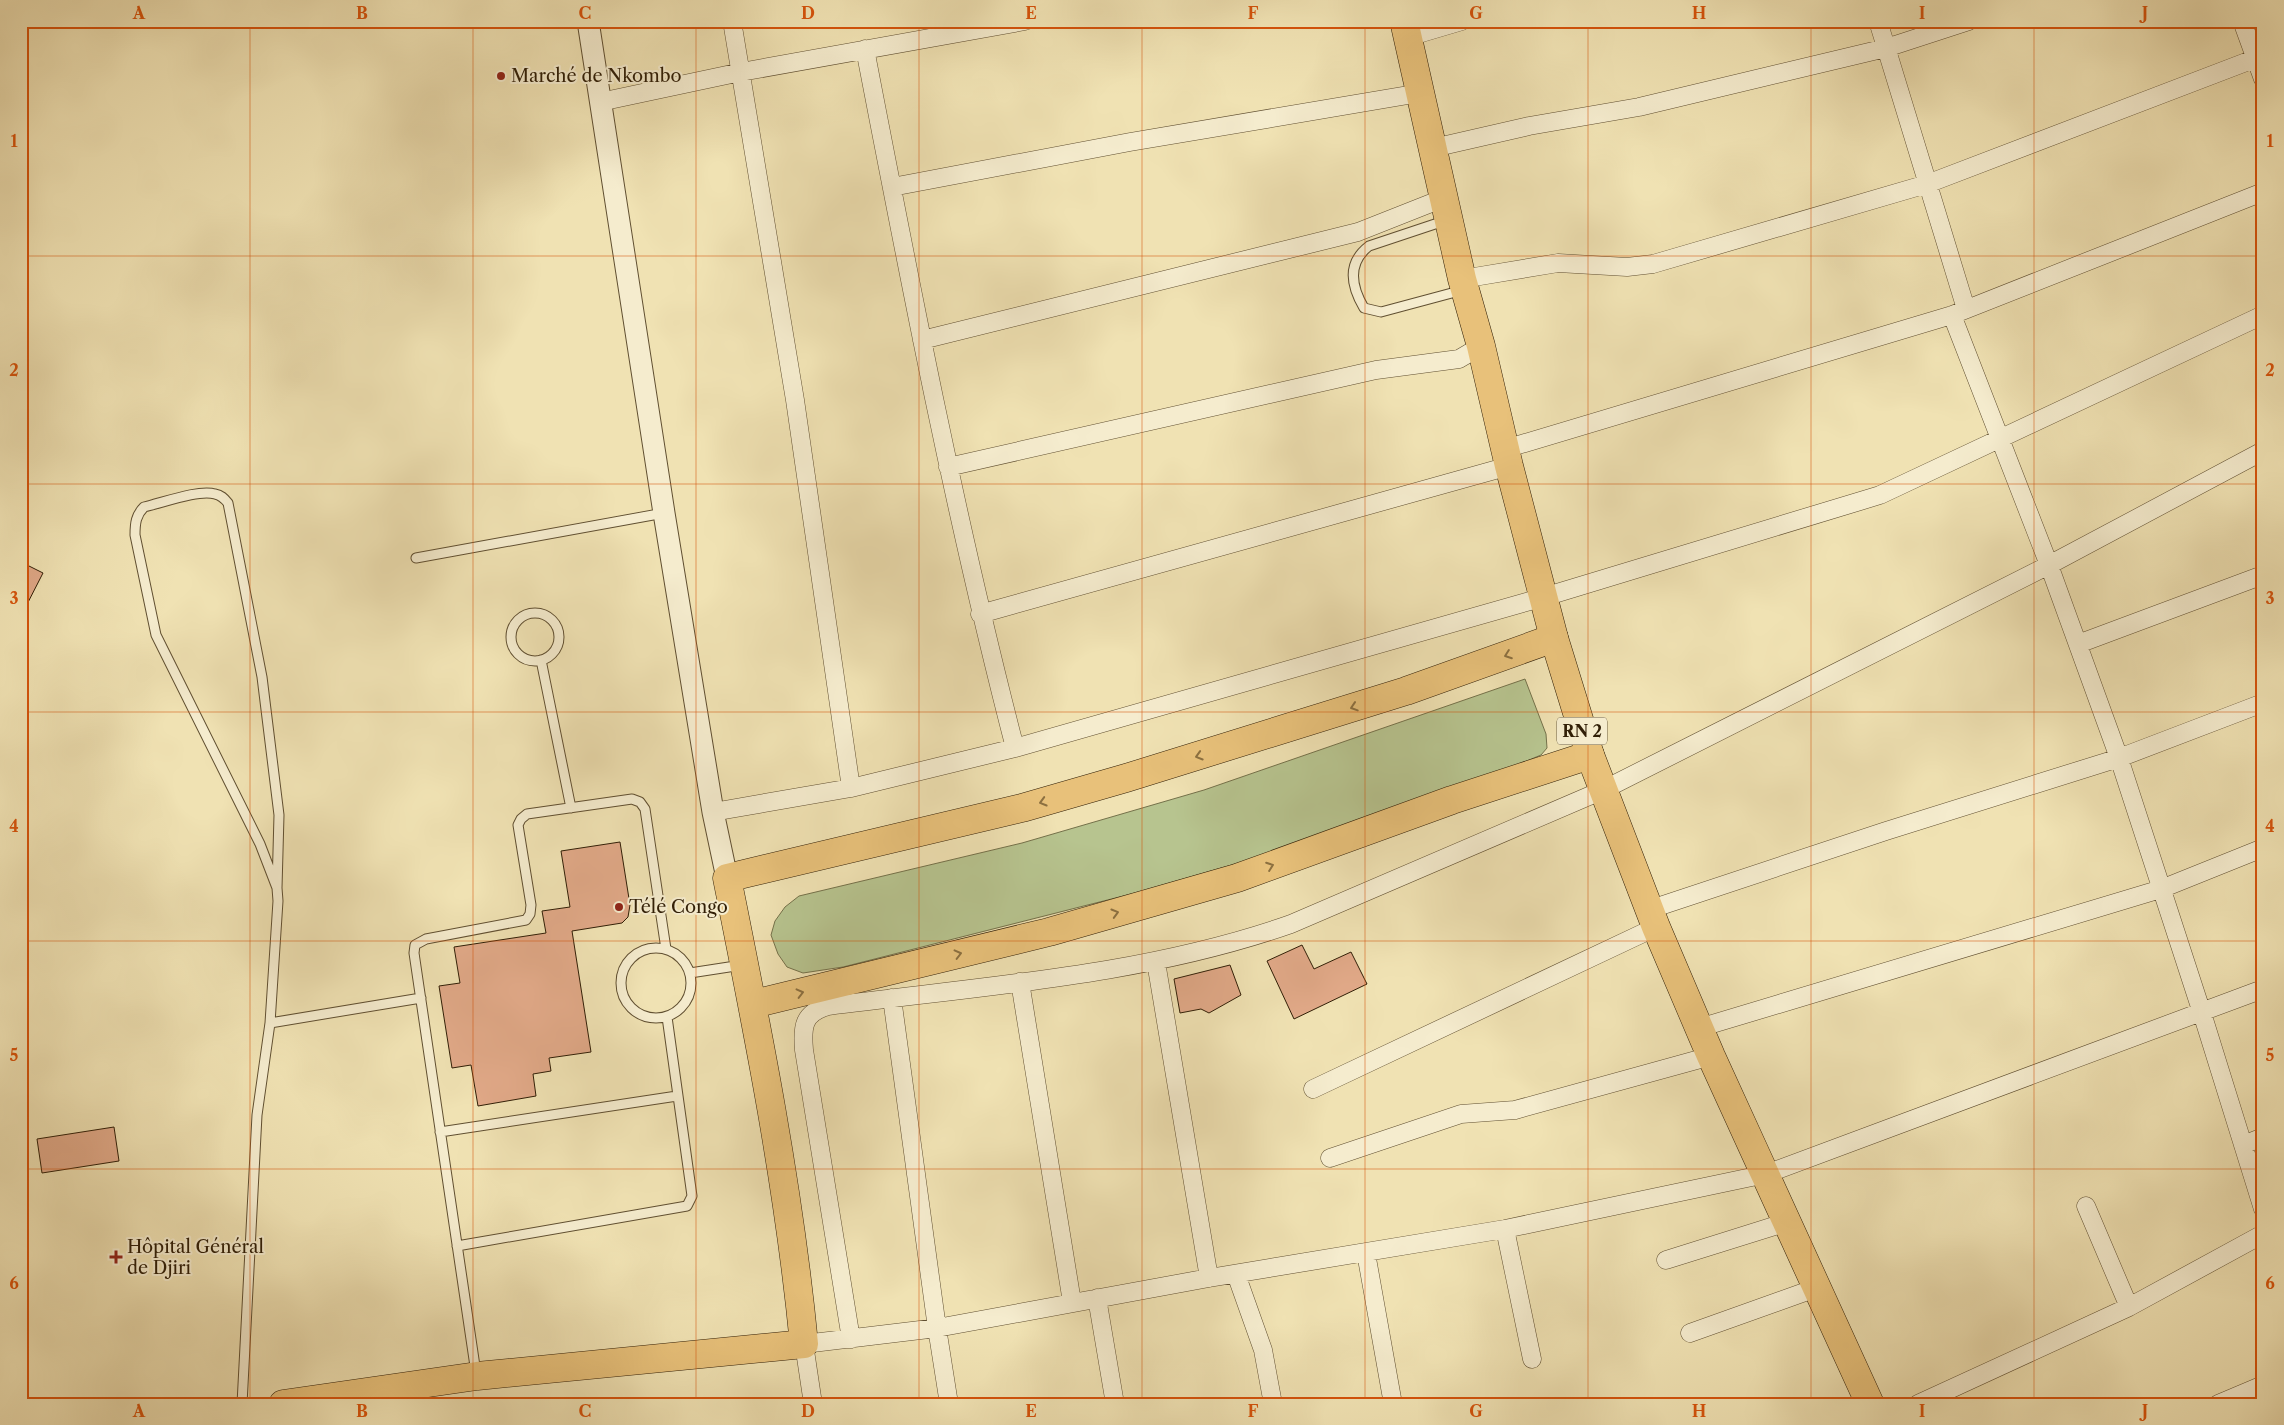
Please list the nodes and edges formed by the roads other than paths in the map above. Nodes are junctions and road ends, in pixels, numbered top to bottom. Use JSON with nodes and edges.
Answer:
{"nodes":[{"id":1,"x":588,"y":21,"type":"edge"},
{"id":2,"x":732,"y":21,"type":"edge"},
{"id":3,"x":1025,"y":21,"type":"edge"},
{"id":4,"x":1462,"y":21,"type":"edge"},
{"id":5,"x":1878,"y":21,"type":"edge"},
{"id":6,"x":1969,"y":21,"type":"edge"},
{"id":7,"x":2242,"y":21,"type":"edge"},
{"id":8,"x":1406,"y":29,"type":"edge"},
{"id":9,"x":1886,"y":48,"type":"junction"},
{"id":10,"x":865,"y":49,"type":"junction"},
{"id":11,"x":2254,"y":59,"type":"junction"},
{"id":12,"x":741,"y":72,"type":"junction"},
{"id":13,"x":2263,"y":79,"type":"edge"},
{"id":14,"x":1420,"y":93,"type":"junction"},
{"id":15,"x":600,"y":102,"type":"junction"},
{"id":16,"x":1433,"y":148,"type":"junction"},
{"id":17,"x":1927,"y":184,"type":"junction"},
{"id":18,"x":892,"y":187,"type":"junction"},
{"id":19,"x":2263,"y":192,"type":"edge"},
{"id":20,"x":1447,"y":209,"type":"junction"},
{"id":21,"x":1464,"y":284,"type":"junction"},
{"id":22,"x":1959,"y":312,"type":"junction"},
{"id":23,"x":2263,"y":315,"type":"edge"},
{"id":24,"x":922,"y":340,"type":"junction"},
{"id":25,"x":1481,"y":346,"type":"junction"},
{"id":26,"x":1999,"y":439,"type":"junction"},
{"id":27,"x":2263,"y":451,"type":"edge"},
{"id":28,"x":1507,"y":457,"type":"junction"},
{"id":29,"x":948,"y":467,"type":"junction"},
{"id":30,"x":664,"y":513,"type":"junction"},
{"id":31,"x":416,"y":558,"type":"dead end"},
{"id":32,"x":2050,"y":565,"type":"junction"},
{"id":33,"x":2263,"y":575,"type":"edge"},
{"id":34,"x":1544,"y":597,"type":"junction"},
{"id":35,"x":980,"y":614,"type":"junction"},
{"id":36,"x":1554,"y":638,"type":"junction"},
{"id":37,"x":2078,"y":644,"type":"junction"},
{"id":38,"x":541,"y":660,"type":"junction"},
{"id":39,"x":2263,"y":703,"type":"edge"},
{"id":40,"x":1015,"y":748,"type":"junction"},
{"id":41,"x":1590,"y":755,"type":"junction"},
{"id":42,"x":2119,"y":758,"type":"junction"},
{"id":43,"x":851,"y":788,"type":"junction"},
{"id":44,"x":1603,"y":790,"type":"junction"},
{"id":45,"x":571,"y":808,"type":"junction"},
{"id":46,"x":713,"y":812,"type":"junction"},
{"id":47,"x":2263,"y":848,"type":"edge"},
{"id":48,"x":727,"y":878,"type":"junction"},
{"id":49,"x":278,"y":888,"type":"junction"},
{"id":50,"x":2160,"y":889,"type":"junction"},
{"id":51,"x":1652,"y":918,"type":"junction"},
{"id":52,"x":666,"y":949,"type":"junction"},
{"id":53,"x":1156,"y":962,"type":"junction"},
{"id":54,"x":744,"y":964,"type":"junction"},
{"id":55,"x":690,"y":974,"type":"junction"},
{"id":56,"x":1020,"y":982,"type":"junction"},
{"id":57,"x":2263,"y":989,"type":"edge"},
{"id":58,"x":421,"y":998,"type":"junction"},
{"id":59,"x":892,"y":998,"type":"junction"},
{"id":60,"x":753,"y":1004,"type":"junction"},
{"id":61,"x":2202,"y":1013,"type":"junction"},
{"id":62,"x":667,"y":1017,"type":"junction"},
{"id":63,"x":270,"y":1024,"type":"junction"},
{"id":64,"x":1699,"y":1028,"type":"junction"},
{"id":65,"x":1711,"y":1056,"type":"junction"},
{"id":66,"x":1313,"y":1089,"type":"dead end"},
{"id":67,"x":678,"y":1096,"type":"junction"},
{"id":68,"x":440,"y":1132,"type":"junction"},
{"id":69,"x":2263,"y":1137,"type":"edge"},
{"id":70,"x":2243,"y":1145,"type":"junction"},
{"id":71,"x":1330,"y":1158,"type":"dead end"},
{"id":72,"x":1766,"y":1174,"type":"junction"},
{"id":73,"x":2086,"y":1206,"type":"dead end"},
{"id":74,"x":2263,"y":1209,"type":"edge"},
{"id":75,"x":1787,"y":1222,"type":"junction"},
{"id":76,"x":1505,"y":1229,"type":"junction"},
{"id":77,"x":2263,"y":1234,"type":"edge"},
{"id":78,"x":456,"y":1246,"type":"junction"},
{"id":79,"x":1366,"y":1254,"type":"junction"},
{"id":80,"x":1666,"y":1260,"type":"dead end"},
{"id":81,"x":1236,"y":1274,"type":"junction"},
{"id":82,"x":1209,"y":1278,"type":"junction"},
{"id":83,"x":1816,"y":1288,"type":"junction"},
{"id":84,"x":1097,"y":1298,"type":"junction"},
{"id":85,"x":1072,"y":1302,"type":"junction"},
{"id":86,"x":2129,"y":1307,"type":"junction"},
{"id":87,"x":937,"y":1328,"type":"junction"},
{"id":88,"x":1690,"y":1334,"type":"dead end"},
{"id":89,"x":851,"y":1339,"type":"junction"},
{"id":90,"x":804,"y":1344,"type":"junction"},
{"id":91,"x":1532,"y":1359,"type":"dead end"},
{"id":92,"x":477,"y":1376,"type":"junction"},
{"id":93,"x":2263,"y":1386,"type":"edge"},
{"id":94,"x":242,"y":1404,"type":"edge"},
{"id":95,"x":283,"y":1404,"type":"edge"},
{"id":96,"x":813,"y":1404,"type":"edge"},
{"id":97,"x":950,"y":1404,"type":"edge"},
{"id":98,"x":1115,"y":1404,"type":"edge"},
{"id":99,"x":1273,"y":1404,"type":"edge"},
{"id":100,"x":1393,"y":1404,"type":"edge"},
{"id":101,"x":1870,"y":1404,"type":"edge"},
{"id":102,"x":1918,"y":1404,"type":"edge"},
{"id":103,"x":2218,"y":1404,"type":"edge"}],
"edges":[{"from":1,"to":15,"type":"street"},
{"from":2,"to":12,"type":"street"},
{"from":3,"to":10,"type":"street"},
{"from":4,"to":8,"type":"street"},
{"from":5,"to":9,"type":"street"},
{"from":6,"to":9,"type":"street"},
{"from":7,"to":11,"type":"street"},
{"from":8,"to":14,"type":"main road","number":"RN 2"},
{"from":9,"to":16,"type":"street"},
{"from":9,"to":17,"type":"street"},
{"from":10,"to":12,"type":"street"},
{"from":10,"to":18,"type":"street"},
{"from":11,"to":13,"type":"street"},
{"from":11,"to":17,"type":"street"},
{"from":12,"to":15,"type":"street"},
{"from":12,"to":43,"type":"street"},
{"from":14,"to":16,"type":"main road","number":"RN 2"},
{"from":14,"to":18,"type":"street"},
{"from":15,"to":30,"type":"street"},
{"from":16,"to":20,"type":"main road","number":"RN 2"},
{"from":17,"to":21,"type":"street"},
{"from":17,"to":22,"type":"street"},
{"from":18,"to":24,"type":"street"},
{"from":19,"to":22,"type":"street"},
{"from":20,"to":21,"type":"main road","number":"RN 2"},
{"from":20,"to":21,"type":"lane"},
{"from":20,"to":24,"type":"street"},
{"from":21,"to":25,"type":"main road","number":"RN 2"},
{"from":22,"to":26,"type":"street"},
{"from":22,"to":28,"type":"street"},
{"from":23,"to":26,"type":"street"},
{"from":24,"to":29,"type":"street"},
{"from":25,"to":28,"type":"main road","number":"RN 2"},
{"from":25,"to":29,"type":"street"},
{"from":26,"to":32,"type":"street"},
{"from":26,"to":34,"type":"street"},
{"from":27,"to":32,"type":"street"},
{"from":28,"to":34,"type":"main road","number":"RN 2"},
{"from":28,"to":35,"type":"street"},
{"from":29,"to":35,"type":"street"},
{"from":30,"to":31,"type":"lane"},
{"from":30,"to":46,"type":"street"},
{"from":32,"to":37,"type":"street"},
{"from":32,"to":44,"type":"street"},
{"from":33,"to":37,"type":"street"},
{"from":34,"to":36,"type":"main road","number":"RN 2"},
{"from":34,"to":40,"type":"street"},
{"from":35,"to":40,"type":"street"},
{"from":36,"to":41,"type":"main road","number":"RN 2"},
{"from":36,"to":48,"type":"main road","one_way":true},
{"from":37,"to":42,"type":"street"},
{"from":38,"to":38,"type":"lane"},
{"from":38,"to":45,"type":"lane"},
{"from":39,"to":42,"type":"street"},
{"from":40,"to":43,"type":"street"},
{"from":41,"to":44,"type":"main road","number":"RN 2"},
{"from":60,"to":41,"type":"main road","one_way":true},
{"from":42,"to":50,"type":"street"},
{"from":42,"to":51,"type":"street"},
{"from":43,"to":46,"type":"street"},
{"from":44,"to":51,"type":"main road","number":"RN 2"},
{"from":44,"to":53,"type":"street"},
{"from":45,"to":52,"type":"lane"},
{"from":45,"to":58,"type":"lane"},
{"from":46,"to":48,"type":"street"},
{"from":47,"to":50,"type":"street"},
{"from":48,"to":54,"type":"main road"},
{"from":49,"to":49,"type":"lane"},
{"from":49,"to":63,"type":"lane"},
{"from":50,"to":61,"type":"street"},
{"from":50,"to":64,"type":"street"},
{"from":51,"to":64,"type":"main road","number":"RN 2"},
{"from":51,"to":66,"type":"street"},
{"from":52,"to":55,"type":"lane"},
{"from":52,"to":62,"type":"lane"},
{"from":53,"to":56,"type":"street"},
{"from":53,"to":82,"type":"street"},
{"from":54,"to":55,"type":"lane"},
{"from":54,"to":60,"type":"main road"},
{"from":55,"to":62,"type":"lane"},
{"from":56,"to":59,"type":"street"},
{"from":56,"to":85,"type":"street"},
{"from":57,"to":61,"type":"street"},
{"from":58,"to":63,"type":"lane"},
{"from":58,"to":68,"type":"lane"},
{"from":59,"to":87,"type":"street"},
{"from":59,"to":89,"type":"street"},
{"from":60,"to":90,"type":"main road"},
{"from":61,"to":70,"type":"street"},
{"from":61,"to":72,"type":"street"},
{"from":62,"to":67,"type":"lane"},
{"from":63,"to":94,"type":"lane"},
{"from":64,"to":65,"type":"main road","number":"RN 2"},
{"from":65,"to":71,"type":"street"},
{"from":65,"to":72,"type":"main road","number":"RN 2"},
{"from":67,"to":68,"type":"lane"},
{"from":67,"to":78,"type":"lane"},
{"from":68,"to":78,"type":"lane"},
{"from":69,"to":70,"type":"street"},
{"from":70,"to":74,"type":"street"},
{"from":72,"to":75,"type":"main road","number":"RN 2"},
{"from":72,"to":76,"type":"street"},
{"from":73,"to":86,"type":"street"},
{"from":75,"to":80,"type":"street"},
{"from":75,"to":83,"type":"main road","number":"RN 2"},
{"from":76,"to":79,"type":"street"},
{"from":76,"to":91,"type":"street"},
{"from":77,"to":86,"type":"street"},
{"from":78,"to":92,"type":"lane"},
{"from":79,"to":81,"type":"street"},
{"from":79,"to":100,"type":"street"},
{"from":81,"to":82,"type":"street"},
{"from":81,"to":99,"type":"street"},
{"from":82,"to":84,"type":"street"},
{"from":83,"to":88,"type":"street"},
{"from":83,"to":101,"type":"main road","number":"RN 2"},
{"from":84,"to":85,"type":"street"},
{"from":84,"to":98,"type":"street"},
{"from":85,"to":87,"type":"street"},
{"from":86,"to":102,"type":"street"},
{"from":87,"to":89,"type":"street"},
{"from":87,"to":97,"type":"street"},
{"from":89,"to":90,"type":"street"},
{"from":90,"to":92,"type":"main road"},
{"from":90,"to":96,"type":"street"},
{"from":92,"to":95,"type":"main road"},
{"from":93,"to":103,"type":"street"}]}
